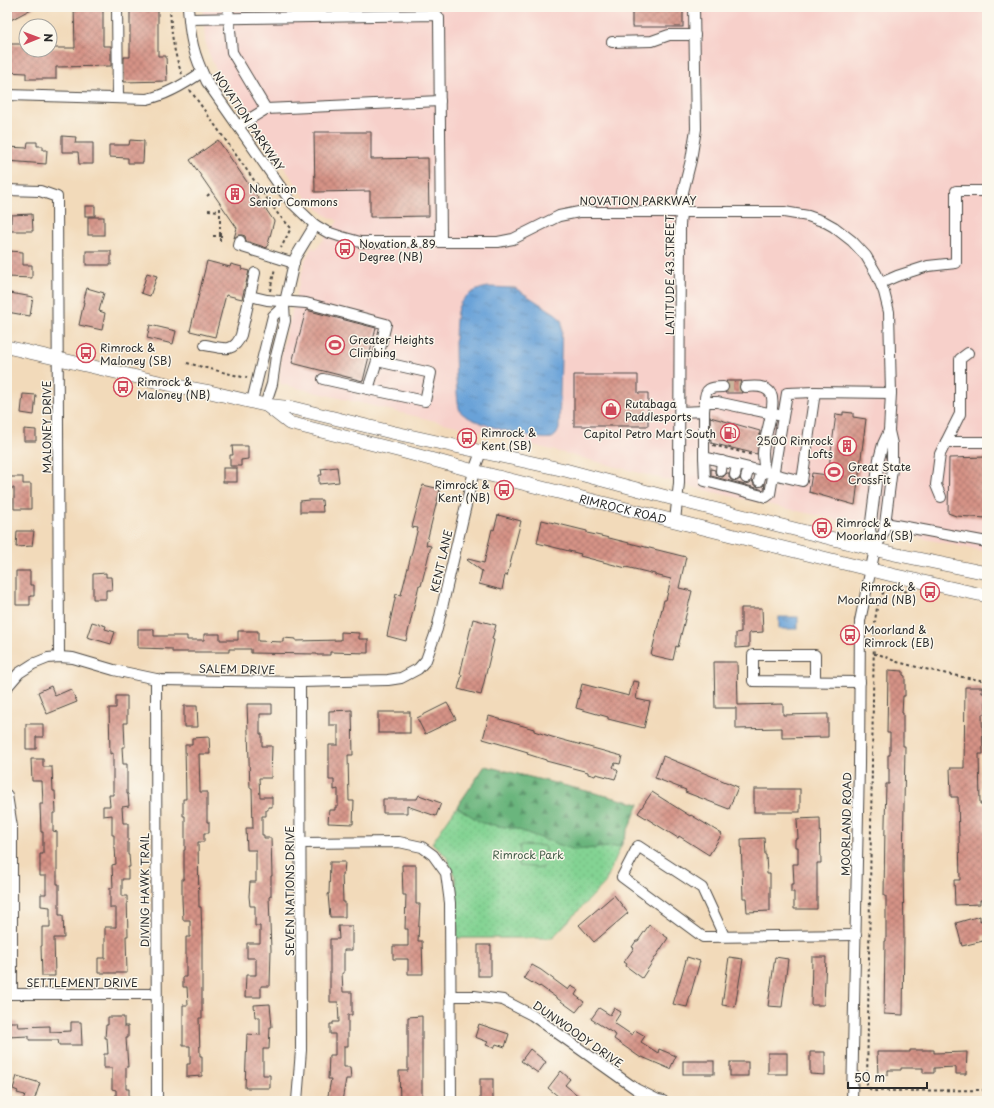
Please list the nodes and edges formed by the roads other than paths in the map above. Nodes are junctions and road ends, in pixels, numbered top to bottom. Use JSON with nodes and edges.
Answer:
{"nodes":[{"id":1,"x":117,"y":7,"type":"edge"},
{"id":2,"x":188,"y":7,"type":"edge"},
{"id":3,"x":228,"y":7,"type":"edge"},
{"id":4,"x":694,"y":7,"type":"edge"},
{"id":5,"x":228,"y":18,"type":"junction"},
{"id":6,"x":189,"y":19,"type":"junction"},
{"id":7,"x":695,"y":35,"type":"junction"},
{"id":8,"x":612,"y":42,"type":"dead end"},
{"id":9,"x":202,"y":72,"type":"junction"},
{"id":10,"x":7,"y":94,"type":"edge"},
{"id":11,"x":118,"y":98,"type":"junction"},
{"id":12,"x":440,"y":101,"type":"junction"},
{"id":13,"x":266,"y":109,"type":"junction"},
{"id":14,"x":238,"y":126,"type":"junction"},
{"id":15,"x":7,"y":190,"type":"edge"},
{"id":16,"x":987,"y":191,"type":"edge"},
{"id":17,"x":681,"y":212,"type":"junction"},
{"id":18,"x":315,"y":225,"type":"junction"},
{"id":19,"x":240,"y":241,"type":"dead end"},
{"id":20,"x":441,"y":242,"type":"junction"},
{"id":21,"x":294,"y":262,"type":"junction"},
{"id":22,"x":255,"y":273,"type":"dead end"},
{"id":23,"x":881,"y":283,"type":"junction"},
{"id":24,"x":250,"y":296,"type":"junction"},
{"id":25,"x":284,"y":304,"type":"junction"},
{"id":26,"x":205,"y":345,"type":"dead end"},
{"id":27,"x":7,"y":347,"type":"edge"},
{"id":28,"x":968,"y":353,"type":"dead end"},
{"id":29,"x":58,"y":360,"type":"junction"},
{"id":30,"x":377,"y":361,"type":"junction"},
{"id":31,"x":323,"y":379,"type":"dead end"},
{"id":32,"x":723,"y":387,"type":"tunnel mouth"},
{"id":33,"x":745,"y":387,"type":"tunnel mouth"},
{"id":34,"x":368,"y":389,"type":"junction"},
{"id":35,"x":815,"y":392,"type":"junction"},
{"id":36,"x":891,"y":393,"type":"junction"},
{"id":37,"x":252,"y":401,"type":"junction"},
{"id":38,"x":265,"y":405,"type":"junction"},
{"id":39,"x":704,"y":407,"type":"junction"},
{"id":40,"x":680,"y":412,"type":"junction"},
{"id":41,"x":771,"y":414,"type":"junction"},
{"id":42,"x":784,"y":417,"type":"junction"},
{"id":43,"x":889,"y":431,"type":"junction"},
{"id":44,"x":946,"y":442,"type":"junction"},
{"id":45,"x":987,"y":442,"type":"edge"},
{"id":46,"x":481,"y":452,"type":"junction"},
{"id":47,"x":704,"y":457,"type":"junction"},
{"id":48,"x":474,"y":471,"type":"junction"},
{"id":49,"x":767,"y":472,"type":"junction"},
{"id":50,"x":759,"y":481,"type":"dead end"},
{"id":51,"x":941,"y":497,"type":"dead end"},
{"id":52,"x":678,"y":500,"type":"junction"},
{"id":53,"x":675,"y":521,"type":"junction"},
{"id":54,"x":885,"y":523,"type":"junction"},
{"id":55,"x":987,"y":542,"type":"edge"},
{"id":56,"x":875,"y":549,"type":"junction"},
{"id":57,"x":870,"y":569,"type":"junction"},
{"id":58,"x":987,"y":573,"type":"edge"},
{"id":59,"x":987,"y":596,"type":"edge"},
{"id":60,"x":59,"y":657,"type":"junction"},
{"id":61,"x":415,"y":671,"type":"joint"},
{"id":62,"x":156,"y":679,"type":"junction"},
{"id":63,"x":815,"y":681,"type":"junction"},
{"id":64,"x":300,"y":682,"type":"junction"},
{"id":65,"x":860,"y":682,"type":"junction"},
{"id":66,"x":7,"y":687,"type":"edge"},
{"id":67,"x":7,"y":795,"type":"edge"},
{"id":68,"x":301,"y":843,"type":"junction"},
{"id":69,"x":856,"y":935,"type":"junction"},
{"id":70,"x":724,"y":936,"type":"junction"},
{"id":71,"x":10,"y":994,"type":"edge"},
{"id":72,"x":156,"y":994,"type":"junction"},
{"id":73,"x":450,"y":996,"type":"junction"},
{"id":74,"x":157,"y":1101,"type":"edge"},
{"id":75,"x":297,"y":1101,"type":"edge"},
{"id":76,"x":451,"y":1101,"type":"edge"},
{"id":77,"x":663,"y":1101,"type":"edge"},
{"id":78,"x":852,"y":1101,"type":"edge"}],
"edges":[{"from":1,"to":11,"type":"street"},
{"from":2,"to":6,"type":"street","name":"NOVATION PARKWAY"},
{"from":3,"to":5,"type":"street"},
{"from":4,"to":7,"type":"street","name":"LATITUDE 43 STREET"},
{"from":5,"to":6,"type":"street"},
{"from":5,"to":12,"type":"street"},
{"from":5,"to":13,"type":"street"},
{"from":6,"to":9,"type":"street","name":"NOVATION PARKWAY"},
{"from":7,"to":8,"type":"street"},
{"from":7,"to":17,"type":"street","name":"LATITUDE 43 STREET"},
{"from":9,"to":11,"type":"street"},
{"from":9,"to":14,"type":"street","name":"NOVATION PARKWAY"},
{"from":10,"to":11,"type":"street"},
{"from":12,"to":13,"type":"street"},
{"from":12,"to":20,"type":"street"},
{"from":13,"to":14,"type":"street"},
{"from":14,"to":18,"type":"street","name":"NOVATION PARKWAY"},
{"from":15,"to":29,"type":"street","name":"MALONEY DRIVE"},
{"from":16,"to":23,"type":"street"},
{"from":17,"to":20,"type":"street","name":"NOVATION PARKWAY"},
{"from":17,"to":23,"type":"street","name":"NOVATION PARKWAY"},
{"from":17,"to":40,"type":"street","name":"LATITUDE 43 STREET"},
{"from":18,"to":20,"type":"street","name":"NOVATION PARKWAY"},
{"from":18,"to":21,"type":"street"},
{"from":19,"to":21,"type":"street"},
{"from":21,"to":25,"type":"street"},
{"from":22,"to":24,"type":"street"},
{"from":23,"to":36,"type":"street","name":"NOVATION PARKWAY"},
{"from":24,"to":25,"type":"street"},
{"from":24,"to":26,"type":"street"},
{"from":25,"to":30,"type":"street"},
{"from":25,"to":37,"type":"street"},
{"from":25,"to":38,"type":"street"},
{"from":27,"to":29,"type":"main road","name":"RIMROCK ROAD"},
{"from":28,"to":44,"type":"street"},
{"from":29,"to":37,"type":"main road","name":"RIMROCK ROAD"},
{"from":29,"to":60,"type":"street","name":"MALONEY DRIVE"},
{"from":30,"to":34,"type":"street"},
{"from":30,"to":34,"type":"street"},
{"from":31,"to":34,"type":"street"},
{"from":32,"to":39,"type":"street"},
{"from":33,"to":41,"type":"street"},
{"from":35,"to":36,"type":"street"},
{"from":35,"to":42,"type":"street"},
{"from":35,"to":49,"type":"street"},
{"from":36,"to":43,"type":"street","name":"NOVATION PARKWAY"},
{"from":37,"to":38,"type":"main road","name":"RIMROCK ROAD"},
{"from":38,"to":46,"type":"main road","name":"RIMROCK ROAD"},
{"from":38,"to":48,"type":"main road","name":"RIMROCK ROAD"},
{"from":39,"to":40,"type":"street"},
{"from":39,"to":41,"type":"street"},
{"from":39,"to":47,"type":"street"},
{"from":40,"to":52,"type":"street","name":"LATITUDE 43 STREET"},
{"from":41,"to":42,"type":"street"},
{"from":41,"to":49,"type":"street"},
{"from":42,"to":49,"type":"street"},
{"from":43,"to":54,"type":"street","name":"NOVATION PARKWAY"},
{"from":43,"to":56,"type":"street","name":"NOVATION PARKWAY"},
{"from":44,"to":45,"type":"street"},
{"from":44,"to":51,"type":"street"},
{"from":46,"to":48,"type":"street","name":"KENT LANE"},
{"from":46,"to":52,"type":"main road","name":"RIMROCK ROAD"},
{"from":47,"to":49,"type":"street"},
{"from":47,"to":49,"type":"street"},
{"from":48,"to":53,"type":"main road","name":"RIMROCK ROAD"},
{"from":48,"to":61,"type":"street","name":"KENT LANE"},
{"from":49,"to":50,"type":"street"},
{"from":52,"to":53,"type":"street","name":"LATITUDE 43 STREET"},
{"from":52,"to":56,"type":"main road","name":"RIMROCK ROAD"},
{"from":53,"to":57,"type":"main road","name":"RIMROCK ROAD"},
{"from":54,"to":55,"type":"street"},
{"from":54,"to":56,"type":"street","name":"NOVATION PARKWAY"},
{"from":56,"to":57,"type":"street","name":"MOORLAND ROAD"},
{"from":56,"to":58,"type":"main road","name":"RIMROCK ROAD"},
{"from":57,"to":59,"type":"main road","name":"RIMROCK ROAD"},
{"from":57,"to":65,"type":"street","name":"MOORLAND ROAD"},
{"from":60,"to":62,"type":"street","name":"SALEM DRIVE"},
{"from":60,"to":66,"type":"street"},
{"from":61,"to":64,"type":"street","name":"SALEM DRIVE"},
{"from":62,"to":64,"type":"street","name":"SALEM DRIVE"},
{"from":62,"to":72,"type":"street","name":"DIVING HAWK TRAIL"},
{"from":63,"to":63,"type":"street"},
{"from":63,"to":65,"type":"street"},
{"from":64,"to":68,"type":"street","name":"SEVEN NATIONS DRIVE"},
{"from":65,"to":69,"type":"street","name":"MOORLAND ROAD"},
{"from":67,"to":71,"type":"street"},
{"from":68,"to":73,"type":"street"},
{"from":68,"to":75,"type":"street","name":"SEVEN NATIONS DRIVE"},
{"from":69,"to":70,"type":"street"},
{"from":69,"to":78,"type":"street","name":"MOORLAND ROAD"},
{"from":70,"to":70,"type":"street"},
{"from":71,"to":72,"type":"street","name":"SETTLEMENT DRIVE"},
{"from":72,"to":74,"type":"street","name":"DIVING HAWK TRAIL"},
{"from":73,"to":76,"type":"street"},
{"from":73,"to":77,"type":"street","name":"DUNWOODY DRIVE"}]}
